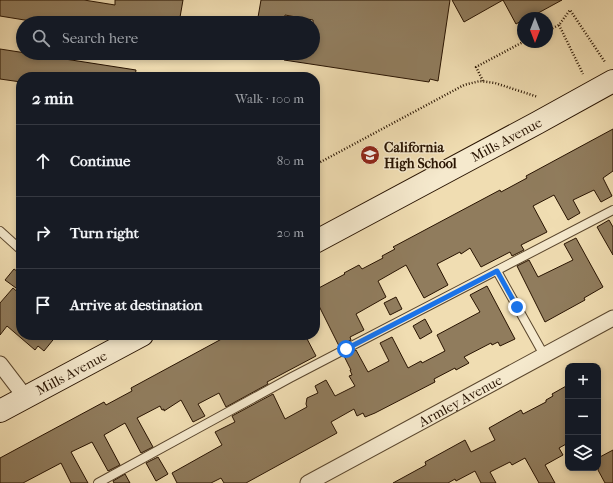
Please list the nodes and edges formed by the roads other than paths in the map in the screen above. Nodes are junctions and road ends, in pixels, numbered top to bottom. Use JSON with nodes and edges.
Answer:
{"nodes":[{"id":1,"x":609,"y":72,"type":"edge"},
{"id":2,"x":613,"y":210,"type":"edge"},
{"id":3,"x":0,"y":231,"type":"edge"},
{"id":4,"x":320,"y":239,"type":"edge"},
{"id":5,"x":16,"y":245,"type":"edge"},
{"id":6,"x":497,"y":271,"type":"junction"},
{"id":7,"x":613,"y":318,"type":"edge"},
{"id":8,"x":128,"y":340,"type":"edge"},
{"id":9,"x":544,"y":355,"type":"junction"},
{"id":10,"x":0,"y":364,"type":"edge"},
{"id":11,"x":26,"y":398,"type":"junction"},
{"id":12,"x":0,"y":411,"type":"edge"},
{"id":13,"x":98,"y":483,"type":"edge"},
{"id":14,"x":308,"y":483,"type":"edge"}],
"edges":[{"from":1,"to":4,"type":"main road","name":"Mills Avenue"},
{"from":2,"to":6,"type":"lane"},
{"from":3,"to":5,"type":"lane"},
{"from":6,"to":9,"type":"lane"},
{"from":6,"to":13,"type":"lane"},
{"from":7,"to":9,"type":"street","name":"Armley Avenue"},
{"from":8,"to":11,"type":"main road","name":"Mills Avenue"},
{"from":9,"to":14,"type":"street","name":"Armley Avenue"},
{"from":10,"to":11,"type":"street"},
{"from":11,"to":12,"type":"main road","name":"Mills Avenue"}]}
